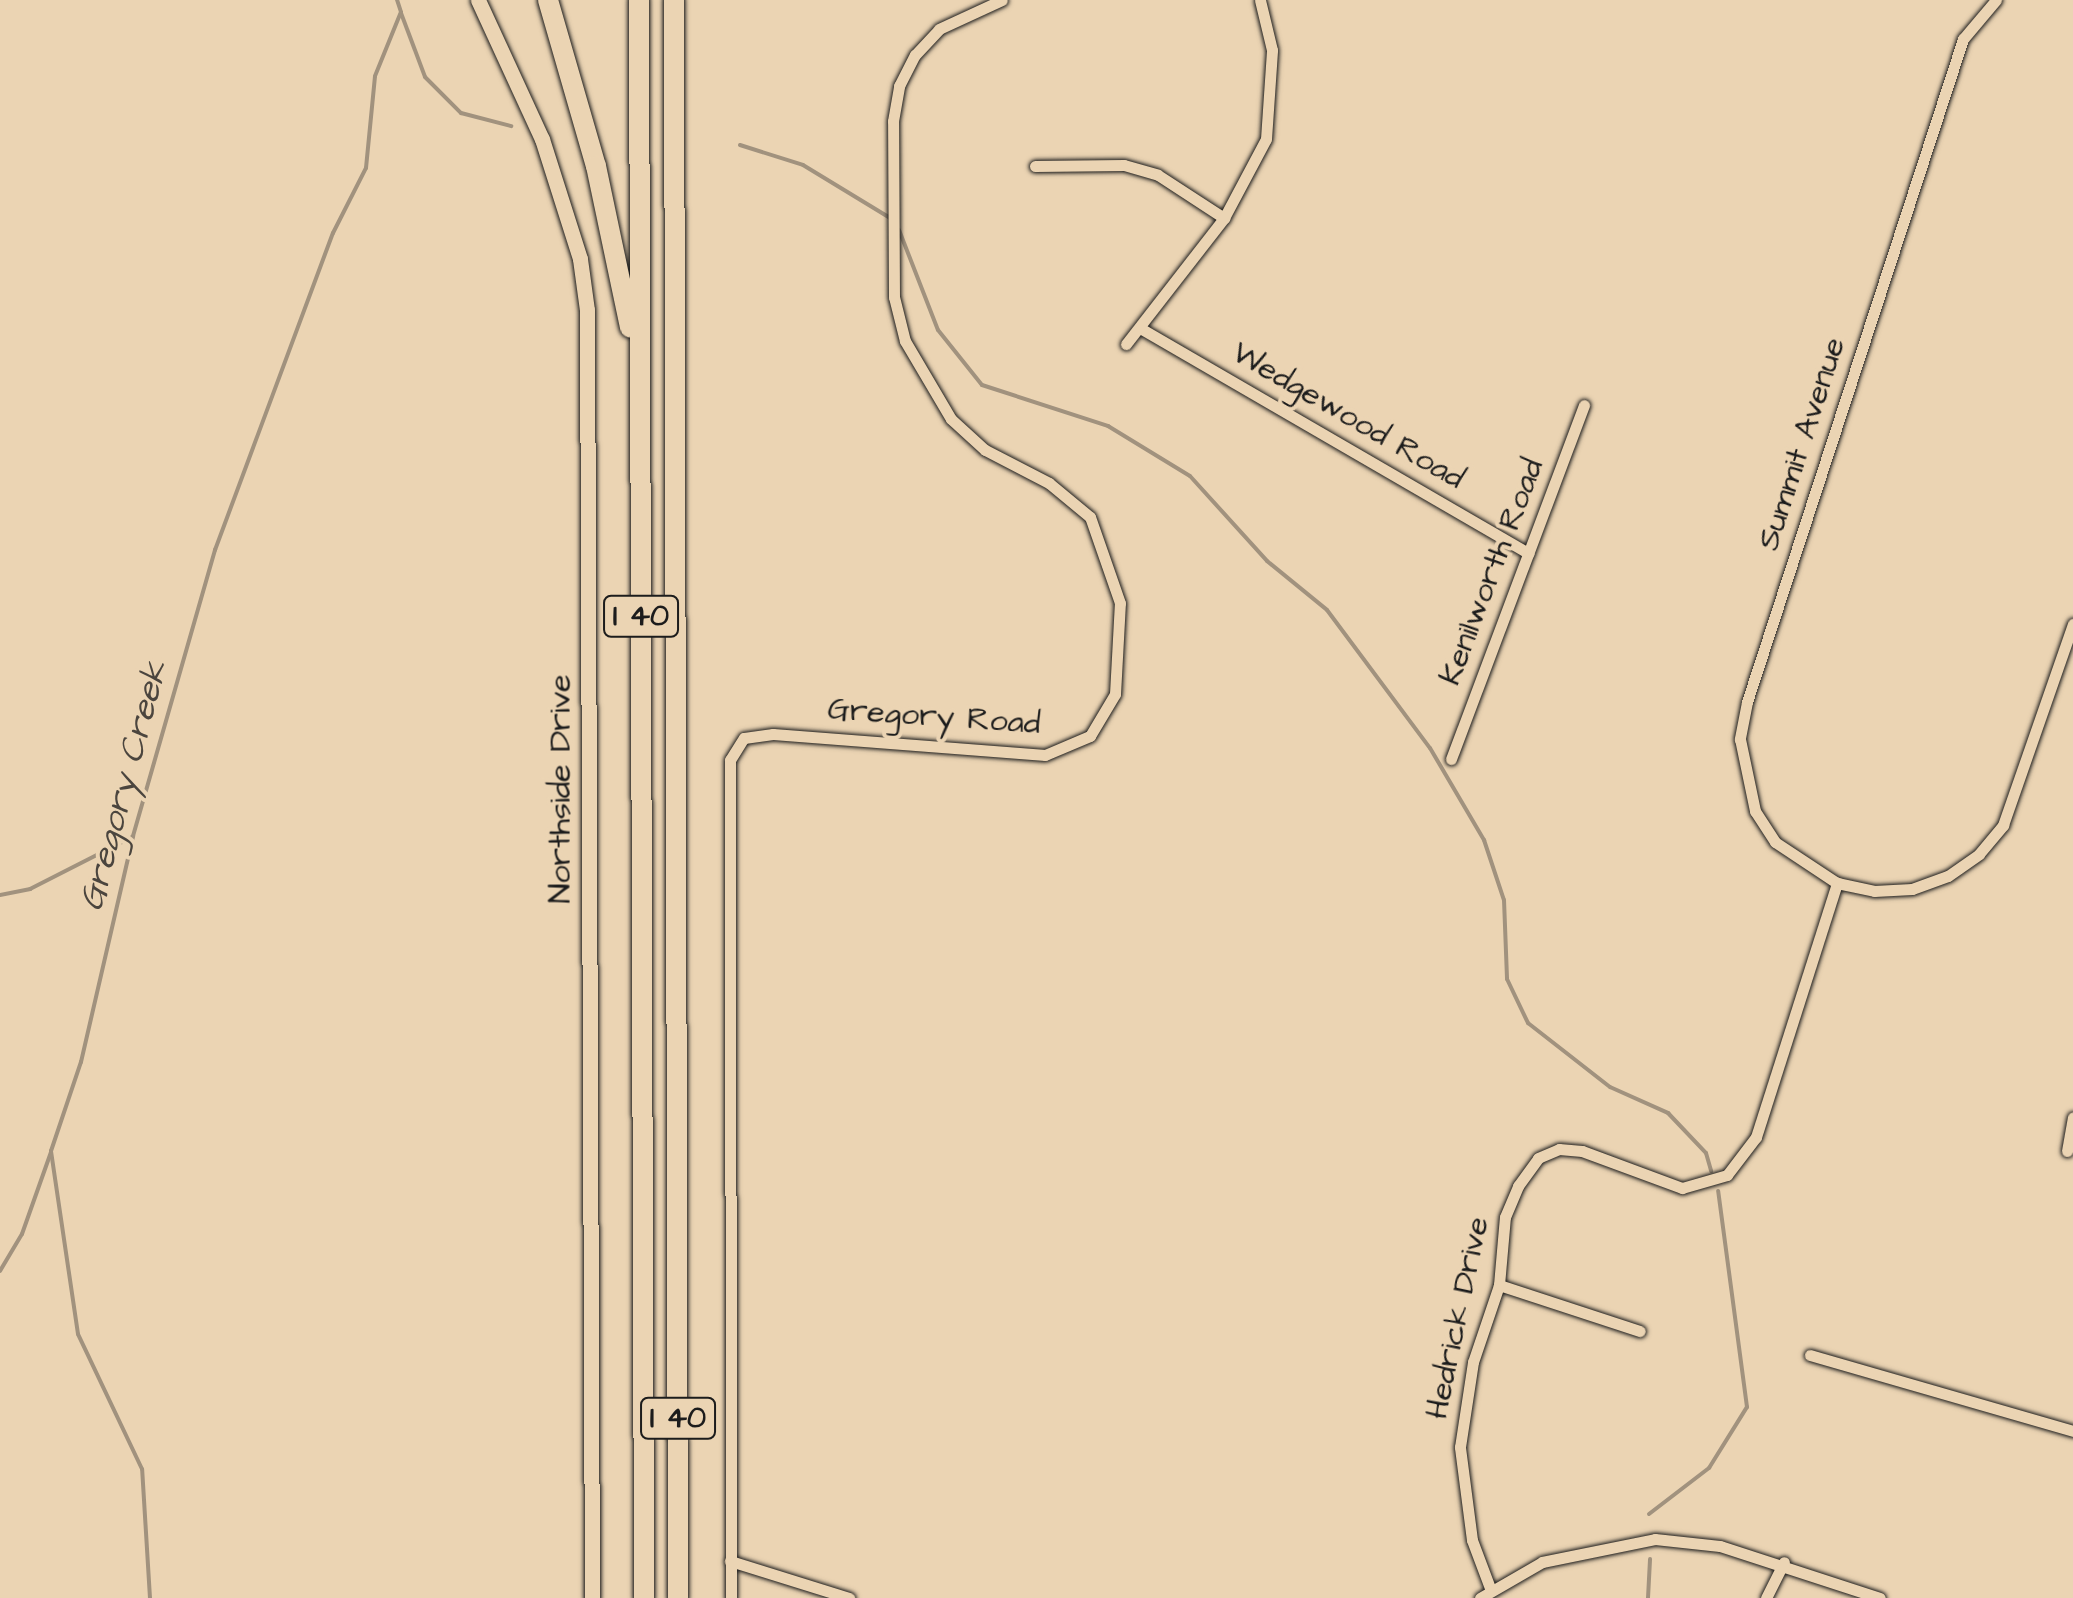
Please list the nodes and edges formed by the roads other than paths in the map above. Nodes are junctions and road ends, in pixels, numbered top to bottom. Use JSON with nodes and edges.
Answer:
{"nodes":[{"id":1,"x":478,"y":0,"type":"edge"},
{"id":2,"x":548,"y":0,"type":"edge"},
{"id":3,"x":639,"y":0,"type":"edge"},
{"id":4,"x":674,"y":0,"type":"edge"},
{"id":5,"x":682,"y":0,"type":"edge"},
{"id":6,"x":1002,"y":0,"type":"edge"},
{"id":7,"x":1260,"y":0,"type":"edge"},
{"id":8,"x":1996,"y":0,"type":"edge"},
{"id":9,"x":674,"y":81,"type":"junction"},
{"id":10,"x":1036,"y":166,"type":"dead end"},
{"id":11,"x":1224,"y":218,"type":"junction"},
{"id":12,"x":1140,"y":328,"type":"junction"},
{"id":13,"x":1126,"y":344,"type":"dead end"},
{"id":14,"x":1584,"y":405,"type":"dead end"},
{"id":15,"x":641,"y":481,"type":"junction"},
{"id":16,"x":1528,"y":552,"type":"junction"},
{"id":17,"x":2073,"y":624,"type":"edge"},
{"id":18,"x":1451,"y":759,"type":"dead end"},
{"id":19,"x":1837,"y":883,"type":"junction"},
{"id":20,"x":2073,"y":1118,"type":"edge"},
{"id":21,"x":2067,"y":1151,"type":"dead end"},
{"id":22,"x":1499,"y":1285,"type":"junction"},
{"id":23,"x":1640,"y":1331,"type":"dead end"},
{"id":24,"x":1810,"y":1355,"type":"dead end"},
{"id":25,"x":2073,"y":1431,"type":"edge"},
{"id":26,"x":730,"y":1561,"type":"junction"},
{"id":27,"x":1784,"y":1562,"type":"junction"},
{"id":28,"x":1490,"y":1588,"type":"junction"},
{"id":29,"x":592,"y":1598,"type":"edge"},
{"id":30,"x":644,"y":1598,"type":"edge"},
{"id":31,"x":678,"y":1598,"type":"edge"},
{"id":32,"x":730,"y":1598,"type":"edge"},
{"id":33,"x":850,"y":1598,"type":"edge"},
{"id":34,"x":1480,"y":1598,"type":"edge"},
{"id":35,"x":1766,"y":1598,"type":"edge"},
{"id":36,"x":1880,"y":1598,"type":"edge"}],
"edges":[{"from":1,"to":29,"type":"street","name":"Northside Drive"},
{"from":2,"to":15,"type":"highway"},
{"from":3,"to":15,"type":"highway","number":"I 40"},
{"from":4,"to":9,"type":"highway","number":"I 40"},
{"from":5,"to":9,"type":"highway"},
{"from":6,"to":26,"type":"street","name":"Gregory Road"},
{"from":7,"to":11,"type":"street"},
{"from":8,"to":19,"type":"street","name":"Summit Avenue"},
{"from":9,"to":31,"type":"highway","number":"I 40"},
{"from":10,"to":11,"type":"street"},
{"from":11,"to":12,"type":"street"},
{"from":12,"to":13,"type":"street"},
{"from":12,"to":16,"type":"street","name":"Wedgewood Road"},
{"from":14,"to":16,"type":"street","name":"Kenilworth Road"},
{"from":15,"to":30,"type":"highway","number":"I 40"},
{"from":16,"to":18,"type":"street","name":"Kenilworth Road"},
{"from":17,"to":19,"type":"street"},
{"from":19,"to":22,"type":"street","name":"Hedrick Drive"},
{"from":20,"to":21,"type":"street"},
{"from":22,"to":23,"type":"street"},
{"from":22,"to":28,"type":"street","name":"Hedrick Drive"},
{"from":24,"to":25,"type":"street"},
{"from":26,"to":32,"type":"street","name":"Gregory Road"},
{"from":26,"to":33,"type":"street"},
{"from":27,"to":28,"type":"street"},
{"from":27,"to":35,"type":"street"},
{"from":27,"to":36,"type":"street"},
{"from":28,"to":34,"type":"street"}]}
